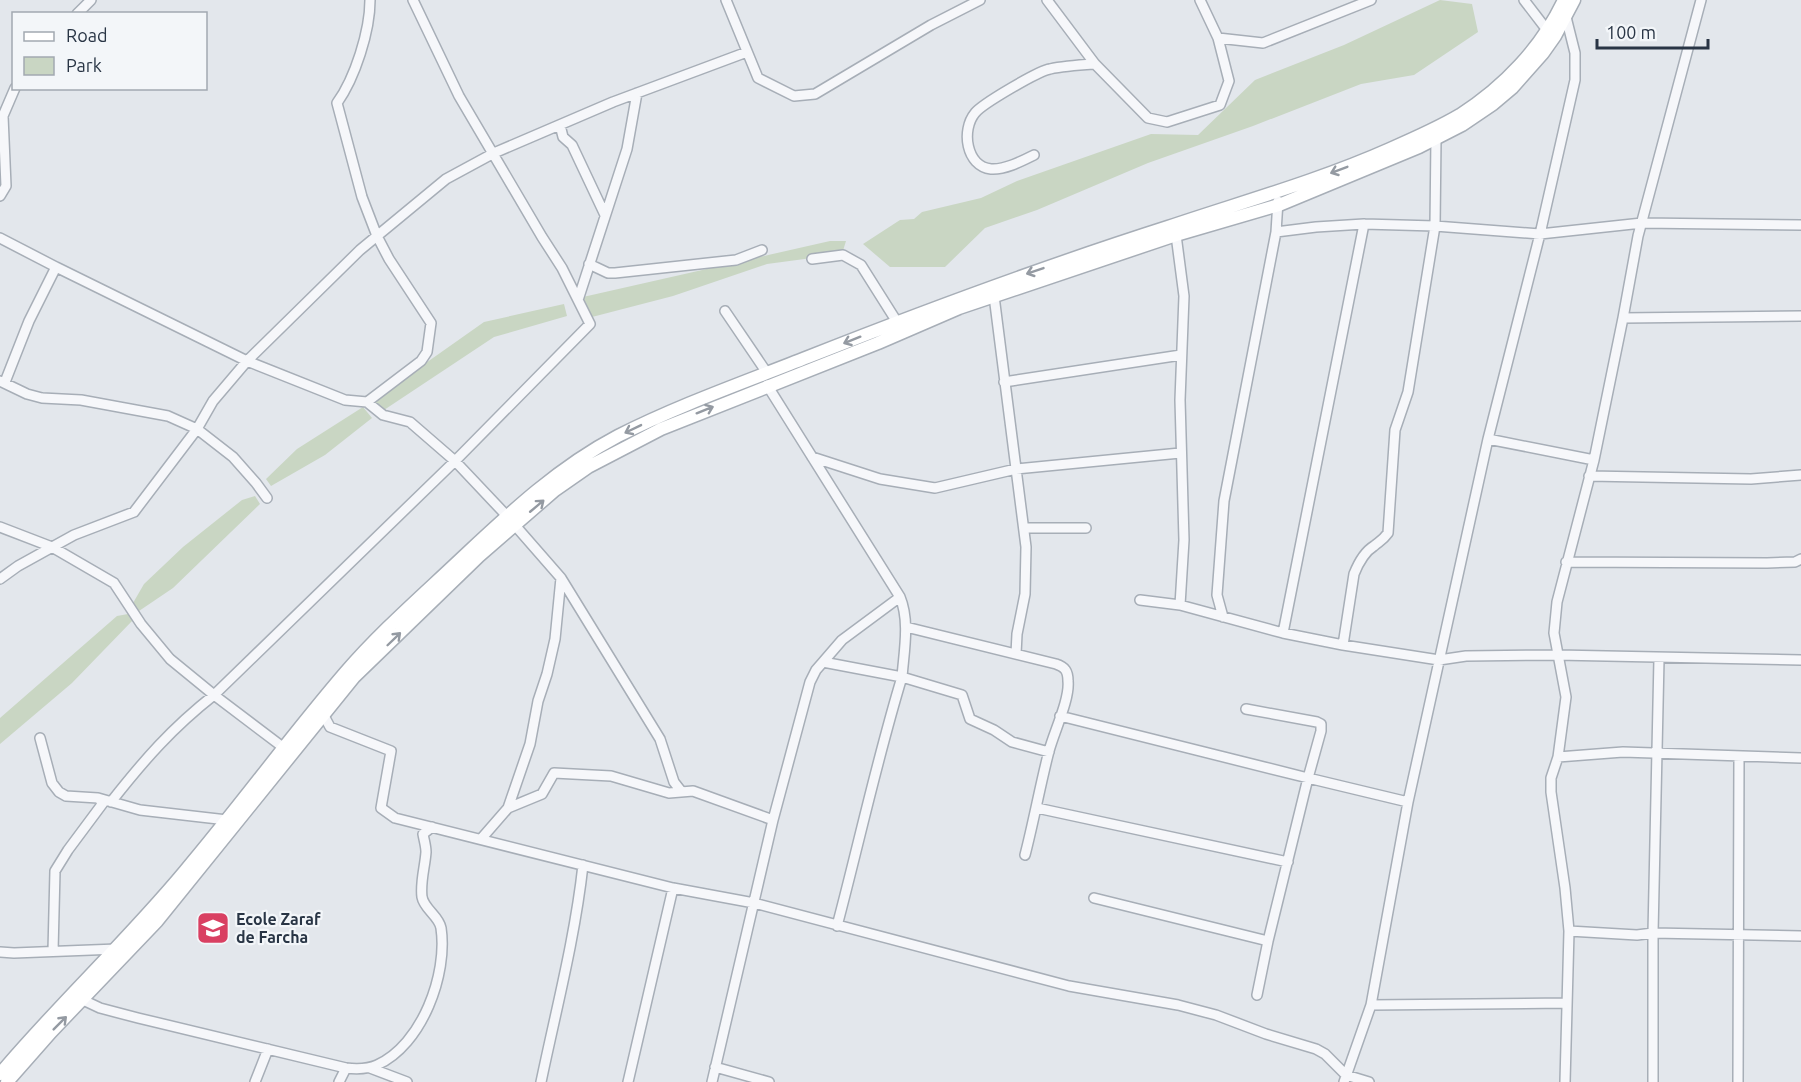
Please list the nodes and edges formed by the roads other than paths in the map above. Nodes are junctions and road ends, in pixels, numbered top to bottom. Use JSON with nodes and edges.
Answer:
{"nodes":[{"id":1,"x":91,"y":0,"type":"edge"},
{"id":2,"x":370,"y":0,"type":"edge"},
{"id":3,"x":413,"y":0,"type":"edge"},
{"id":4,"x":726,"y":0,"type":"edge"},
{"id":5,"x":980,"y":0,"type":"edge"},
{"id":6,"x":1047,"y":0,"type":"edge"},
{"id":7,"x":1371,"y":0,"type":"edge"},
{"id":8,"x":1524,"y":0,"type":"edge"},
{"id":9,"x":1564,"y":0,"type":"edge"},
{"id":10,"x":1574,"y":0,"type":"edge"},
{"id":11,"x":1701,"y":0,"type":"edge"},
{"id":12,"x":1201,"y":1,"type":"edge"},
{"id":13,"x":79,"y":12,"type":"edge"},
{"id":14,"x":1562,"y":15,"type":"junction"},
{"id":15,"x":1547,"y":30,"type":"junction"},
{"id":16,"x":1218,"y":38,"type":"junction"},
{"id":17,"x":747,"y":52,"type":"junction"},
{"id":18,"x":1095,"y":64,"type":"junction"},
{"id":19,"x":14,"y":90,"type":"edge"},
{"id":20,"x":637,"y":93,"type":"junction"},
{"id":21,"x":2,"y":116,"type":"edge"},
{"id":22,"x":560,"y":125,"type":"junction"},
{"id":23,"x":1436,"y":138,"type":"junction"},
{"id":24,"x":494,"y":153,"type":"junction"},
{"id":25,"x":1034,"y":155,"type":"dead end"},
{"id":26,"x":0,"y":196,"type":"edge"},
{"id":27,"x":1278,"y":199,"type":"junction"},
{"id":28,"x":605,"y":215,"type":"junction"},
{"id":29,"x":1642,"y":223,"type":"junction"},
{"id":30,"x":1364,"y":224,"type":"junction"},
{"id":31,"x":1801,"y":225,"type":"edge"},
{"id":32,"x":1435,"y":226,"type":"junction"},
{"id":33,"x":1276,"y":232,"type":"junction"},
{"id":34,"x":1540,"y":234,"type":"junction"},
{"id":35,"x":1176,"y":235,"type":"junction"},
{"id":36,"x":377,"y":236,"type":"junction"},
{"id":37,"x":0,"y":238,"type":"edge"},
{"id":38,"x":762,"y":250,"type":"dead end"},
{"id":39,"x":812,"y":259,"type":"dead end"},
{"id":40,"x":589,"y":264,"type":"junction"},
{"id":41,"x":56,"y":267,"type":"junction"},
{"id":42,"x":994,"y":296,"type":"junction"},
{"id":43,"x":578,"y":300,"type":"junction"},
{"id":44,"x":725,"y":311,"type":"dead end"},
{"id":45,"x":1801,"y":316,"type":"edge"},
{"id":46,"x":1623,"y":318,"type":"junction"},
{"id":47,"x":897,"y":322,"type":"junction"},
{"id":48,"x":1181,"y":355,"type":"junction"},
{"id":49,"x":247,"y":361,"type":"junction"},
{"id":50,"x":767,"y":379,"type":"junction"},
{"id":51,"x":2,"y":382,"type":"edge"},
{"id":52,"x":1004,"y":382,"type":"junction"},
{"id":53,"x":368,"y":402,"type":"junction"},
{"id":54,"x":197,"y":429,"type":"junction"},
{"id":55,"x":1488,"y":439,"type":"junction"},
{"id":56,"x":1180,"y":453,"type":"junction"},
{"id":57,"x":812,"y":457,"type":"junction"},
{"id":58,"x":1594,"y":460,"type":"junction"},
{"id":59,"x":455,"y":461,"type":"junction"},
{"id":60,"x":1016,"y":469,"type":"junction"},
{"id":61,"x":1801,"y":475,"type":"edge"},
{"id":62,"x":1589,"y":476,"type":"junction"},
{"id":63,"x":267,"y":498,"type":"dead end"},
{"id":64,"x":507,"y":515,"type":"junction"},
{"id":65,"x":0,"y":527,"type":"edge"},
{"id":66,"x":515,"y":527,"type":"junction"},
{"id":67,"x":1024,"y":528,"type":"junction"},
{"id":68,"x":1086,"y":528,"type":"dead end"},
{"id":69,"x":52,"y":547,"type":"junction"},
{"id":70,"x":1801,"y":559,"type":"edge"},
{"id":71,"x":1566,"y":562,"type":"junction"},
{"id":72,"x":561,"y":578,"type":"junction"},
{"id":73,"x":0,"y":579,"type":"edge"},
{"id":74,"x":900,"y":597,"type":"junction"},
{"id":75,"x":1140,"y":600,"type":"dead end"},
{"id":76,"x":1180,"y":605,"type":"junction"},
{"id":77,"x":1223,"y":617,"type":"junction"},
{"id":78,"x":906,"y":627,"type":"junction"},
{"id":79,"x":1283,"y":633,"type":"junction"},
{"id":80,"x":1343,"y":645,"type":"junction"},
{"id":81,"x":1016,"y":654,"type":"junction"},
{"id":82,"x":1557,"y":656,"type":"junction"},
{"id":83,"x":1659,"y":659,"type":"junction"},
{"id":84,"x":1439,"y":660,"type":"junction"},
{"id":85,"x":1801,"y":660,"type":"edge"},
{"id":86,"x":823,"y":662,"type":"junction"},
{"id":87,"x":902,"y":677,"type":"junction"},
{"id":88,"x":214,"y":695,"type":"junction"},
{"id":89,"x":1246,"y":709,"type":"dead end"},
{"id":90,"x":323,"y":714,"type":"junction"},
{"id":91,"x":1060,"y":716,"type":"junction"},
{"id":92,"x":40,"y":738,"type":"dead end"},
{"id":93,"x":284,"y":748,"type":"junction"},
{"id":94,"x":1049,"y":752,"type":"junction"},
{"id":95,"x":1657,"y":753,"type":"junction"},
{"id":96,"x":1739,"y":756,"type":"junction"},
{"id":97,"x":1558,"y":757,"type":"junction"},
{"id":98,"x":1801,"y":758,"type":"edge"},
{"id":99,"x":1308,"y":778,"type":"junction"},
{"id":100,"x":681,"y":791,"type":"junction"},
{"id":101,"x":98,"y":798,"type":"junction"},
{"id":102,"x":111,"y":802,"type":"junction"},
{"id":103,"x":1408,"y":802,"type":"junction"},
{"id":104,"x":508,"y":808,"type":"junction"},
{"id":105,"x":1037,"y":808,"type":"junction"},
{"id":106,"x":227,"y":820,"type":"junction"},
{"id":107,"x":773,"y":820,"type":"junction"},
{"id":108,"x":432,"y":827,"type":"junction"},
{"id":109,"x":481,"y":839,"type":"junction"},
{"id":110,"x":1025,"y":855,"type":"dead end"},
{"id":111,"x":1288,"y":862,"type":"junction"},
{"id":112,"x":583,"y":865,"type":"junction"},
{"id":113,"x":673,"y":888,"type":"junction"},
{"id":114,"x":1094,"y":898,"type":"dead end"},
{"id":115,"x":754,"y":903,"type":"junction"},
{"id":116,"x":153,"y":917,"type":"junction"},
{"id":117,"x":837,"y":926,"type":"junction"},
{"id":118,"x":1569,"y":931,"type":"junction"},
{"id":119,"x":1653,"y":933,"type":"junction"},
{"id":120,"x":1738,"y":935,"type":"junction"},
{"id":121,"x":1801,"y":936,"type":"edge"},
{"id":122,"x":1268,"y":941,"type":"junction"},
{"id":123,"x":117,"y":949,"type":"junction"},
{"id":124,"x":54,"y":951,"type":"junction"},
{"id":125,"x":0,"y":952,"type":"edge"},
{"id":126,"x":1257,"y":995,"type":"dead end"},
{"id":127,"x":83,"y":1000,"type":"junction"},
{"id":128,"x":1566,"y":1003,"type":"junction"},
{"id":129,"x":1371,"y":1005,"type":"junction"},
{"id":130,"x":268,"y":1049,"type":"junction"},
{"id":131,"x":369,"y":1067,"type":"junction"},
{"id":132,"x":715,"y":1067,"type":"junction"},
{"id":133,"x":346,"y":1068,"type":"junction"},
{"id":134,"x":0,"y":1074,"type":"edge"},
{"id":135,"x":1345,"y":1078,"type":"edge"},
{"id":136,"x":7,"y":1082,"type":"edge"},
{"id":137,"x":255,"y":1082,"type":"edge"},
{"id":138,"x":339,"y":1082,"type":"edge"},
{"id":139,"x":407,"y":1082,"type":"edge"},
{"id":140,"x":541,"y":1082,"type":"edge"},
{"id":141,"x":628,"y":1082,"type":"edge"},
{"id":142,"x":712,"y":1082,"type":"edge"},
{"id":143,"x":769,"y":1082,"type":"edge"},
{"id":144,"x":1369,"y":1082,"type":"edge"},
{"id":145,"x":1565,"y":1082,"type":"edge"},
{"id":146,"x":1653,"y":1082,"type":"edge"},
{"id":147,"x":1738,"y":1082,"type":"edge"}],
"edges":[{"from":1,"to":13,"type":"street"},
{"from":2,"to":36,"type":"street"},
{"from":3,"to":24,"type":"street"},
{"from":4,"to":17,"type":"street"},
{"from":5,"to":17,"type":"street"},
{"from":6,"to":18,"type":"street"},
{"from":7,"to":16,"type":"street"},
{"from":8,"to":15,"type":"street"},
{"from":9,"to":14,"type":"street"},
{"from":10,"to":14,"type":"street"},
{"from":11,"to":29,"type":"street"},
{"from":12,"to":16,"type":"street"},
{"from":14,"to":15,"type":"street"},
{"from":14,"to":23,"type":"street"},
{"from":14,"to":34,"type":"street"},
{"from":15,"to":27,"type":"street","one_way":true},
{"from":16,"to":18,"type":"street"},
{"from":17,"to":20,"type":"street"},
{"from":18,"to":25,"type":"street"},
{"from":19,"to":21,"type":"street"},
{"from":20,"to":22,"type":"street"},
{"from":20,"to":28,"type":"street"},
{"from":21,"to":26,"type":"street"},
{"from":22,"to":24,"type":"street"},
{"from":22,"to":28,"type":"street"},
{"from":23,"to":27,"type":"street"},
{"from":23,"to":32,"type":"street"},
{"from":24,"to":36,"type":"street"},
{"from":24,"to":43,"type":"street"},
{"from":27,"to":33,"type":"street"},
{"from":27,"to":35,"type":"street"},
{"from":27,"to":47,"type":"street","one_way":true},
{"from":28,"to":40,"type":"street"},
{"from":29,"to":31,"type":"street"},
{"from":29,"to":34,"type":"street"},
{"from":29,"to":46,"type":"street"},
{"from":30,"to":32,"type":"street"},
{"from":30,"to":33,"type":"street"},
{"from":30,"to":79,"type":"street"},
{"from":32,"to":34,"type":"street"},
{"from":32,"to":80,"type":"street"},
{"from":33,"to":77,"type":"street"},
{"from":34,"to":55,"type":"street"},
{"from":35,"to":42,"type":"street"},
{"from":35,"to":48,"type":"street"},
{"from":36,"to":49,"type":"street"},
{"from":36,"to":53,"type":"street"},
{"from":37,"to":41,"type":"street"},
{"from":38,"to":40,"type":"street"},
{"from":39,"to":47,"type":"street"},
{"from":40,"to":43,"type":"street"},
{"from":41,"to":49,"type":"street"},
{"from":41,"to":51,"type":"street"},
{"from":42,"to":50,"type":"street"},
{"from":42,"to":52,"type":"street"},
{"from":43,"to":59,"type":"street"},
{"from":44,"to":50,"type":"street"},
{"from":45,"to":46,"type":"street"},
{"from":46,"to":58,"type":"street"},
{"from":47,"to":50,"type":"street","one_way":true},
{"from":48,"to":52,"type":"street"},
{"from":48,"to":56,"type":"street"},
{"from":49,"to":53,"type":"street"},
{"from":49,"to":54,"type":"street"},
{"from":50,"to":57,"type":"street"},
{"from":50,"to":64,"type":"street","one_way":true},
{"from":66,"to":50,"type":"street","one_way":true},
{"from":51,"to":54,"type":"street"},
{"from":52,"to":60,"type":"street"},
{"from":53,"to":59,"type":"street"},
{"from":54,"to":63,"type":"street"},
{"from":54,"to":69,"type":"street"},
{"from":55,"to":58,"type":"street"},
{"from":55,"to":84,"type":"street"},
{"from":56,"to":60,"type":"street"},
{"from":56,"to":76,"type":"street"},
{"from":57,"to":60,"type":"street"},
{"from":57,"to":74,"type":"street"},
{"from":58,"to":62,"type":"street"},
{"from":59,"to":64,"type":"street"},
{"from":59,"to":88,"type":"street"},
{"from":60,"to":67,"type":"street"},
{"from":61,"to":62,"type":"street"},
{"from":62,"to":71,"type":"street"},
{"from":64,"to":66,"type":"street"},
{"from":64,"to":93,"type":"street"},
{"from":65,"to":69,"type":"street"},
{"from":66,"to":72,"type":"street"},
{"from":90,"to":66,"type":"street","one_way":true},
{"from":67,"to":68,"type":"street"},
{"from":67,"to":81,"type":"street"},
{"from":69,"to":73,"type":"street"},
{"from":69,"to":88,"type":"street"},
{"from":70,"to":71,"type":"street"},
{"from":71,"to":82,"type":"street"},
{"from":72,"to":100,"type":"street"},
{"from":72,"to":104,"type":"street"},
{"from":74,"to":78,"type":"street"},
{"from":74,"to":86,"type":"street"},
{"from":75,"to":76,"type":"street"},
{"from":76,"to":77,"type":"street"},
{"from":77,"to":79,"type":"street"},
{"from":78,"to":81,"type":"street"},
{"from":78,"to":87,"type":"street"},
{"from":79,"to":80,"type":"street"},
{"from":80,"to":84,"type":"street"},
{"from":81,"to":91,"type":"street"},
{"from":82,"to":83,"type":"street"},
{"from":82,"to":84,"type":"street"},
{"from":82,"to":97,"type":"street"},
{"from":83,"to":85,"type":"street"},
{"from":83,"to":95,"type":"street"},
{"from":84,"to":103,"type":"street"},
{"from":86,"to":87,"type":"street"},
{"from":86,"to":107,"type":"street"},
{"from":87,"to":94,"type":"street"},
{"from":87,"to":117,"type":"street"},
{"from":88,"to":93,"type":"street"},
{"from":88,"to":102,"type":"street"},
{"from":89,"to":99,"type":"street"},
{"from":90,"to":108,"type":"street"},
{"from":90,"to":116,"type":"street"},
{"from":91,"to":94,"type":"street"},
{"from":91,"to":99,"type":"street"},
{"from":92,"to":101,"type":"street"},
{"from":93,"to":106,"type":"street"},
{"from":94,"to":105,"type":"street"},
{"from":95,"to":96,"type":"street"},
{"from":95,"to":97,"type":"street"},
{"from":95,"to":119,"type":"street"},
{"from":96,"to":98,"type":"street"},
{"from":96,"to":120,"type":"street"},
{"from":97,"to":118,"type":"street"},
{"from":99,"to":103,"type":"street"},
{"from":99,"to":111,"type":"street"},
{"from":100,"to":104,"type":"street"},
{"from":100,"to":107,"type":"street"},
{"from":101,"to":102,"type":"street"},
{"from":101,"to":124,"type":"street"},
{"from":102,"to":106,"type":"street"},
{"from":103,"to":129,"type":"street"},
{"from":104,"to":109,"type":"street"},
{"from":105,"to":110,"type":"street"},
{"from":105,"to":111,"type":"street"},
{"from":106,"to":116,"type":"street"},
{"from":107,"to":115,"type":"street"},
{"from":108,"to":109,"type":"street"},
{"from":108,"to":131,"type":"street"},
{"from":109,"to":112,"type":"street"},
{"from":111,"to":122,"type":"street"},
{"from":112,"to":113,"type":"street"},
{"from":112,"to":140,"type":"street"},
{"from":113,"to":115,"type":"street"},
{"from":113,"to":141,"type":"street"},
{"from":114,"to":122,"type":"street"},
{"from":115,"to":117,"type":"street"},
{"from":115,"to":132,"type":"street"},
{"from":116,"to":123,"type":"street"},
{"from":116,"to":127,"type":"street"},
{"from":117,"to":135,"type":"street"},
{"from":118,"to":119,"type":"street"},
{"from":118,"to":128,"type":"street"},
{"from":119,"to":120,"type":"street"},
{"from":119,"to":146,"type":"street"},
{"from":120,"to":121,"type":"street"},
{"from":120,"to":147,"type":"street"},
{"from":122,"to":126,"type":"street"},
{"from":123,"to":124,"type":"street"},
{"from":123,"to":134,"type":"street"},
{"from":124,"to":125,"type":"street"},
{"from":127,"to":130,"type":"street"},
{"from":136,"to":127,"type":"street","one_way":true},
{"from":128,"to":129,"type":"street"},
{"from":128,"to":145,"type":"street"},
{"from":129,"to":135,"type":"street"},
{"from":130,"to":133,"type":"street"},
{"from":130,"to":137,"type":"street"},
{"from":131,"to":133,"type":"street"},
{"from":131,"to":139,"type":"street"},
{"from":132,"to":142,"type":"street"},
{"from":132,"to":143,"type":"street"},
{"from":133,"to":138,"type":"street"},
{"from":135,"to":144,"type":"street"}]}
